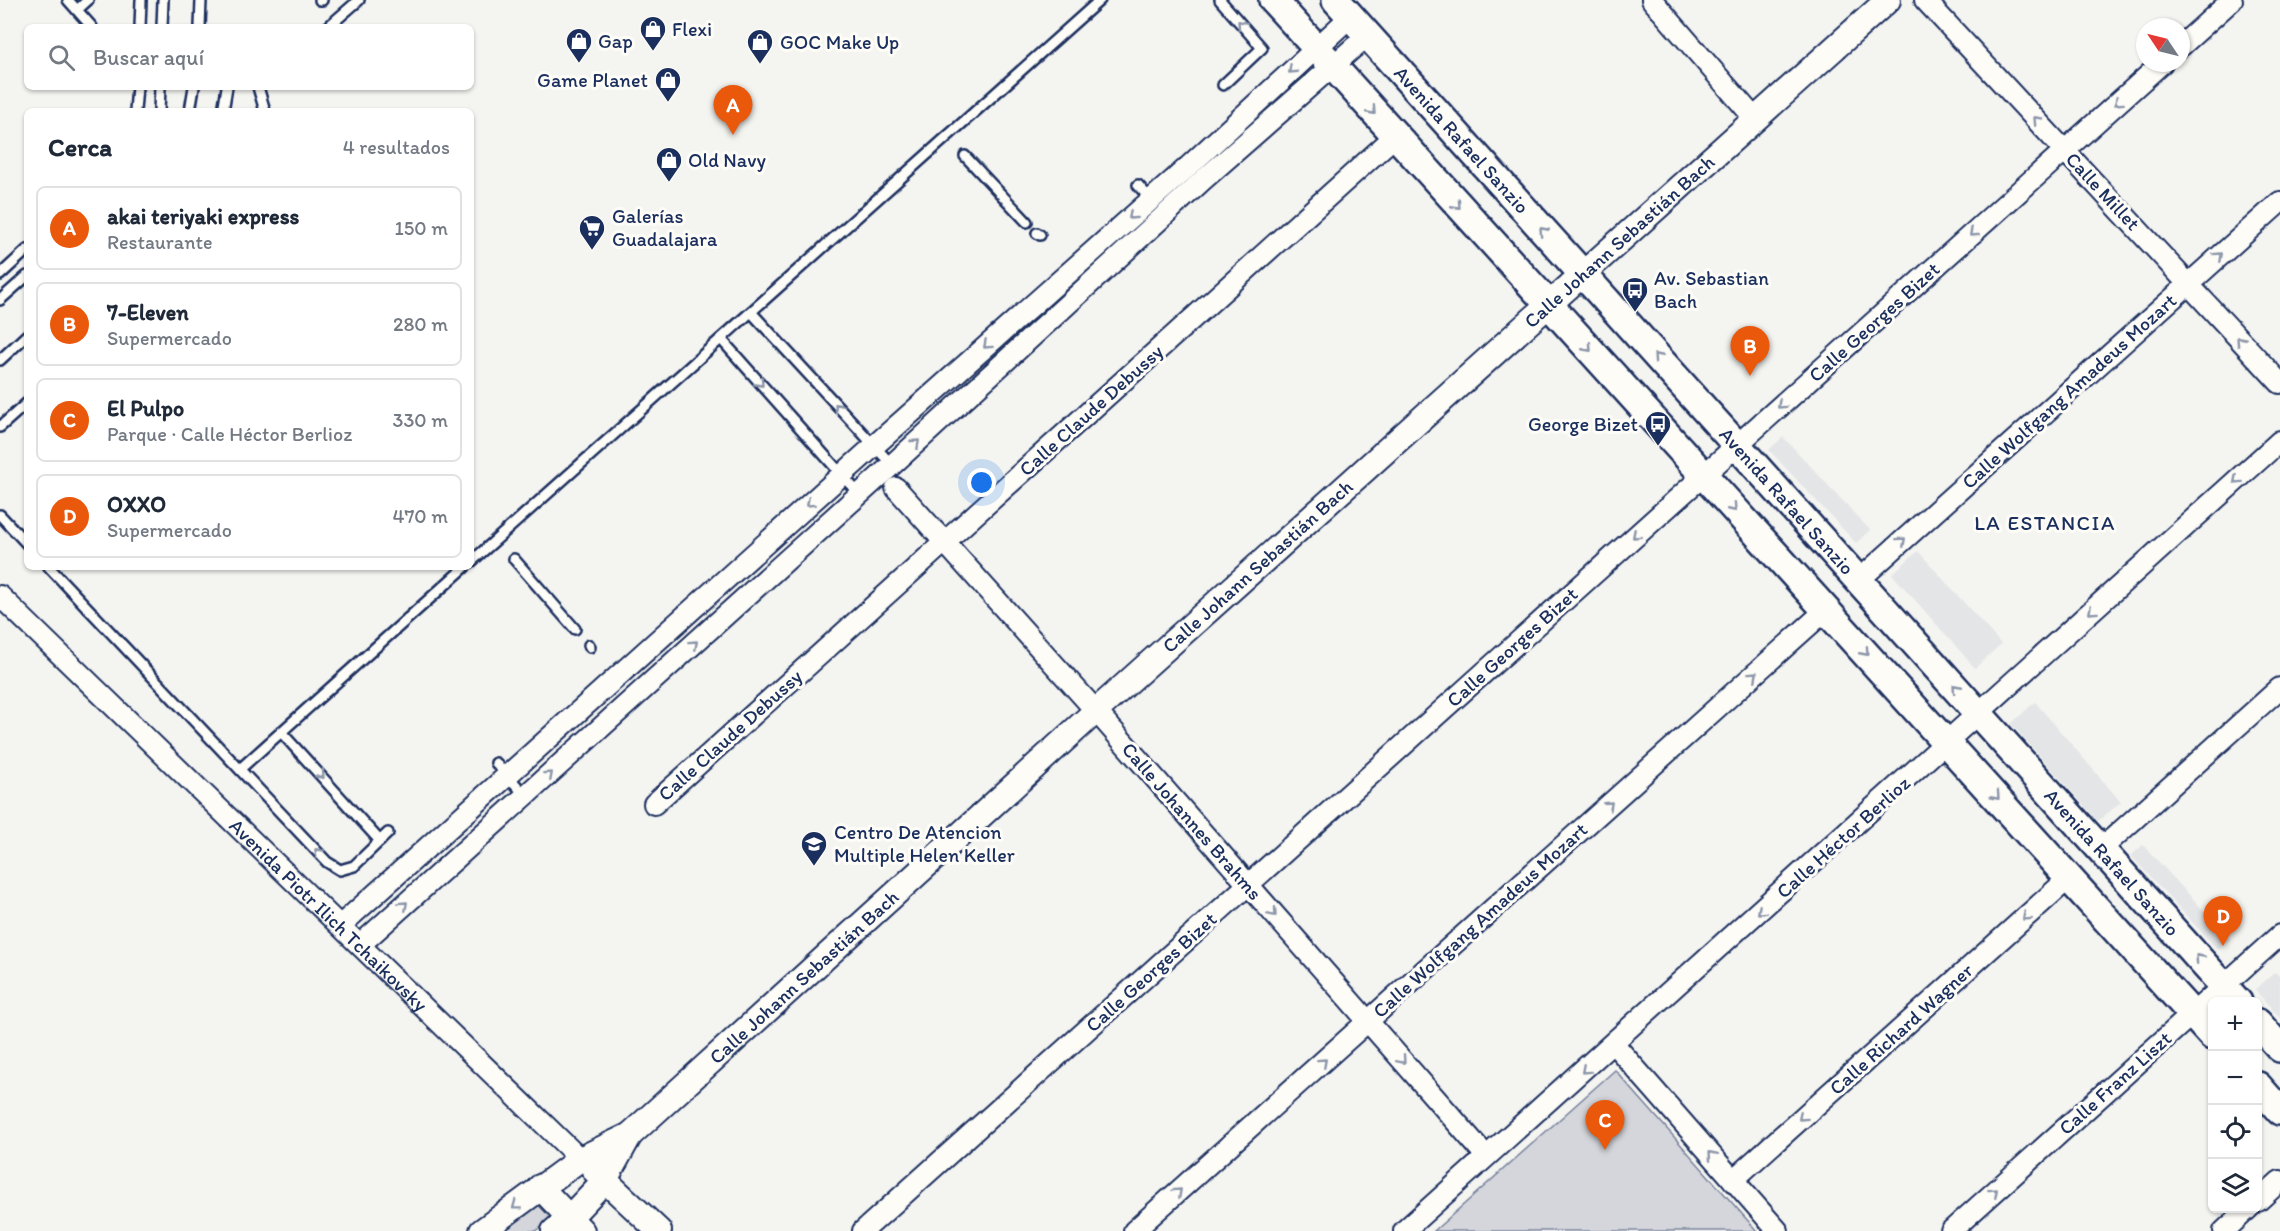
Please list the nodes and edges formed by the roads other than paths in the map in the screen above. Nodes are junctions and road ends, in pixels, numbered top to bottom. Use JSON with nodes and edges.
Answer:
{"nodes":[{"id":1,"x":68,"y":0,"type":"edge"},
{"id":2,"x":88,"y":0,"type":"edge"},
{"id":3,"x":141,"y":0,"type":"edge"},
{"id":4,"x":163,"y":0,"type":"edge"},
{"id":5,"x":201,"y":0,"type":"edge"},
{"id":6,"x":359,"y":0,"type":"edge"},
{"id":7,"x":1100,"y":0,"type":"edge"},
{"id":8,"x":1220,"y":0,"type":"edge"},
{"id":9,"x":1273,"y":0,"type":"edge"},
{"id":10,"x":1652,"y":0,"type":"edge"},
{"id":11,"x":1887,"y":0,"type":"edge"},
{"id":12,"x":1925,"y":0,"type":"edge"},
{"id":13,"x":2232,"y":0,"type":"edge"},
{"id":14,"x":77,"y":10,"type":"junction"},
{"id":15,"x":1351,"y":17,"type":"edge"},
{"id":16,"x":89,"y":24,"type":"edge"},
{"id":17,"x":140,"y":24,"type":"edge"},
{"id":18,"x":162,"y":24,"type":"edge"},
{"id":19,"x":200,"y":24,"type":"edge"},
{"id":20,"x":331,"y":24,"type":"edge"},
{"id":21,"x":2190,"y":38,"type":"edge"},
{"id":22,"x":1324,"y":57,"type":"junction"},
{"id":23,"x":2152,"y":72,"type":"edge"},
{"id":24,"x":1223,"y":85,"type":"dead end"},
{"id":25,"x":136,"y":90,"type":"edge"},
{"id":26,"x":160,"y":90,"type":"edge"},
{"id":27,"x":194,"y":90,"type":"edge"},
{"id":28,"x":226,"y":90,"type":"edge"},
{"id":29,"x":260,"y":90,"type":"edge"},
{"id":30,"x":135,"y":108,"type":"edge"},
{"id":31,"x":159,"y":108,"type":"edge"},
{"id":32,"x":190,"y":108,"type":"edge"},
{"id":33,"x":224,"y":108,"type":"edge"},
{"id":34,"x":264,"y":108,"type":"edge"},
{"id":35,"x":1755,"y":119,"type":"junction"},
{"id":36,"x":1226,"y":131,"type":"junction"},
{"id":37,"x":1395,"y":136,"type":"junction"},
{"id":38,"x":1240,"y":148,"type":"junction"},
{"id":39,"x":2065,"y":150,"type":"junction"},
{"id":40,"x":965,"y":156,"type":"dead end"},
{"id":41,"x":1144,"y":192,"type":"junction"},
{"id":42,"x":2280,"y":202,"type":"edge"},
{"id":43,"x":1165,"y":215,"type":"junction"},
{"id":44,"x":1027,"y":222,"type":"dead end"},
{"id":45,"x":24,"y":253,"type":"edge"},
{"id":46,"x":1583,"y":274,"type":"junction"},
{"id":47,"x":0,"y":275,"type":"edge"},
{"id":48,"x":24,"y":279,"type":"edge"},
{"id":49,"x":2189,"y":284,"type":"junction"},
{"id":50,"x":0,"y":300,"type":"edge"},
{"id":51,"x":1549,"y":305,"type":"junction"},
{"id":52,"x":752,"y":312,"type":"junction"},
{"id":53,"x":24,"y":339,"type":"edge"},
{"id":54,"x":721,"y":339,"type":"junction"},
{"id":55,"x":0,"y":360,"type":"edge"},
{"id":56,"x":2280,"y":383,"type":"edge"},
{"id":57,"x":24,"y":406,"type":"edge"},
{"id":58,"x":0,"y":427,"type":"edge"},
{"id":59,"x":2280,"y":441,"type":"edge"},
{"id":60,"x":1737,"y":445,"type":"junction"},
{"id":61,"x":874,"y":446,"type":"junction"},
{"id":62,"x":892,"y":465,"type":"junction"},
{"id":63,"x":842,"y":475,"type":"junction"},
{"id":64,"x":1704,"y":475,"type":"junction"},
{"id":65,"x":896,"y":488,"type":"dead end"},
{"id":66,"x":859,"y":494,"type":"junction"},
{"id":67,"x":0,"y":515,"type":"edge"},
{"id":68,"x":24,"y":541,"type":"edge"},
{"id":69,"x":944,"y":542,"type":"junction"},
{"id":70,"x":474,"y":559,"type":"edge"},
{"id":71,"x":514,"y":559,"type":"dead end"},
{"id":72,"x":52,"y":570,"type":"edge"},
{"id":73,"x":462,"y":570,"type":"edge"},
{"id":74,"x":1859,"y":580,"type":"junction"},
{"id":75,"x":0,"y":596,"type":"edge"},
{"id":76,"x":1826,"y":610,"type":"junction"},
{"id":77,"x":575,"y":628,"type":"dead end"},
{"id":78,"x":2280,"y":688,"type":"edge"},
{"id":79,"x":1096,"y":711,"type":"junction"},
{"id":80,"x":1979,"y":714,"type":"junction"},
{"id":81,"x":281,"y":732,"type":"junction"},
{"id":82,"x":1947,"y":742,"type":"junction"},
{"id":83,"x":240,"y":769,"type":"junction"},
{"id":84,"x":502,"y":770,"type":"junction"},
{"id":85,"x":526,"y":796,"type":"junction"},
{"id":86,"x":654,"y":804,"type":"dead end"},
{"id":87,"x":388,"y":833,"type":"dead end"},
{"id":88,"x":380,"y":841,"type":"junction"},
{"id":89,"x":2101,"y":849,"type":"junction"},
{"id":90,"x":2069,"y":878,"type":"junction"},
{"id":91,"x":1248,"y":884,"type":"junction"},
{"id":92,"x":341,"y":925,"type":"junction"},
{"id":93,"x":2280,"y":935,"type":"edge"},
{"id":94,"x":361,"y":944,"type":"junction"},
{"id":95,"x":2231,"y":994,"type":"edge"},
{"id":96,"x":2192,"y":1014,"type":"junction"},
{"id":97,"x":1368,"y":1021,"type":"junction"},
{"id":98,"x":2262,"y":1028,"type":"edge"},
{"id":99,"x":2208,"y":1032,"type":"edge"},
{"id":100,"x":1614,"y":1044,"type":"junction"},
{"id":101,"x":2280,"y":1048,"type":"edge"},
{"id":102,"x":2262,"y":1091,"type":"edge"},
{"id":103,"x":2280,"y":1111,"type":"edge"},
{"id":104,"x":630,"y":1135,"type":"junction"},
{"id":105,"x":1486,"y":1156,"type":"junction"},
{"id":106,"x":580,"y":1159,"type":"junction"},
{"id":107,"x":604,"y":1180,"type":"junction"},
{"id":108,"x":1733,"y":1180,"type":"junction"},
{"id":109,"x":2280,"y":1181,"type":"edge"},
{"id":110,"x":540,"y":1187,"type":"junction"},
{"id":111,"x":2262,"y":1197,"type":"edge"},
{"id":112,"x":2244,"y":1213,"type":"edge"},
{"id":113,"x":568,"y":1227,"type":"edge"},
{"id":114,"x":482,"y":1231,"type":"edge"},
{"id":115,"x":659,"y":1231,"type":"edge"},
{"id":116,"x":863,"y":1231,"type":"edge"},
{"id":117,"x":1134,"y":1231,"type":"edge"},
{"id":118,"x":1404,"y":1231,"type":"edge"},
{"id":119,"x":1778,"y":1231,"type":"edge"},
{"id":120,"x":1951,"y":1231,"type":"edge"},
{"id":121,"x":2224,"y":1231,"type":"edge"}],
"edges":[{"from":1,"to":14,"type":"lane"},
{"from":2,"to":14,"type":"lane"},
{"from":3,"to":17,"type":"lane"},
{"from":4,"to":18,"type":"lane"},
{"from":5,"to":19,"type":"lane"},
{"from":6,"to":20,"type":"lane"},
{"from":7,"to":52,"type":"lane"},
{"from":24,"to":8,"type":"lane","one_way":true},
{"from":9,"to":22,"type":"main road"},
{"from":10,"to":35,"type":"street"},
{"from":11,"to":35,"type":"street","name":"Calle Johann Sebastián Bach"},
{"from":39,"to":12,"type":"street","name":"Calle Millet","one_way":true},
{"from":13,"to":21,"type":"street"},
{"from":14,"to":16,"type":"lane"},
{"from":15,"to":22,"type":"street"},
{"from":46,"to":15,"type":"main road","name":"Avenida Rafael Sanzio","one_way":true},
{"from":22,"to":36,"type":"street","one_way":true},
{"from":22,"to":37,"type":"main road","one_way":true},
{"from":22,"to":38,"type":"street"},
{"from":23,"to":39,"type":"street","name":"Calle Georges Bizet","one_way":true},
{"from":25,"to":30,"type":"lane"},
{"from":26,"to":31,"type":"lane"},
{"from":27,"to":32,"type":"lane"},
{"from":28,"to":33,"type":"lane"},
{"from":29,"to":34,"type":"lane"},
{"from":35,"to":46,"type":"street","name":"Calle Johann Sebastián Bach"},
{"from":36,"to":38,"type":"street"},
{"from":36,"to":41,"type":"street"},
{"from":37,"to":51,"type":"main road","one_way":true},
{"from":37,"to":69,"type":"street","name":"Calle Claude Debussy"},
{"from":38,"to":43,"type":"street"},
{"from":39,"to":49,"type":"street","name":"Calle Millet"},
{"from":39,"to":60,"type":"street","name":"Calle Georges Bizet","one_way":true},
{"from":40,"to":44,"type":"lane"},
{"from":41,"to":43,"type":"lane"},
{"from":41,"to":61,"type":"street","one_way":true},
{"from":49,"to":42,"type":"street","name":"Calle Wolfgang Amadeus Mozart","one_way":true},
{"from":62,"to":43,"type":"street","one_way":true},
{"from":45,"to":47,"type":"lane"},
{"from":46,"to":51,"type":"street","name":"Calle Johann Sebastián Bach"},
{"from":60,"to":46,"type":"main road","name":"Avenida Rafael Sanzio","one_way":true},
{"from":48,"to":50,"type":"lane"},
{"from":56,"to":49,"type":"street","name":"Calle Millet","one_way":true},
{"from":74,"to":49,"type":"street","name":"Calle Wolfgang Amadeus Mozart","one_way":true},
{"from":51,"to":64,"type":"main road","one_way":true},
{"from":51,"to":79,"type":"street","name":"Calle Johann Sebastián Bach"},
{"from":52,"to":54,"type":"lane"},
{"from":61,"to":52,"type":"lane","one_way":true},
{"from":53,"to":55,"type":"lane"},
{"from":54,"to":63,"type":"lane","one_way":true},
{"from":54,"to":70,"type":"lane"},
{"from":57,"to":58,"type":"lane"},
{"from":59,"to":80,"type":"street","name":"Calle Héctor Berlioz","one_way":true},
{"from":60,"to":64,"type":"street","name":"Calle Georges Bizet"},
{"from":60,"to":74,"type":"main road","name":"Avenida Rafael Sanzio"},
{"from":61,"to":62,"type":"lane"},
{"from":61,"to":63,"type":"street"},
{"from":62,"to":66,"type":"street"},
{"from":63,"to":66,"type":"lane"},
{"from":63,"to":84,"type":"street","one_way":true},
{"from":64,"to":76,"type":"main road","one_way":true},
{"from":64,"to":91,"type":"street","name":"Calle Georges Bizet","one_way":true},
{"from":65,"to":69,"type":"street","name":"Calle Johannes Brahms"},
{"from":85,"to":66,"type":"street","one_way":true},
{"from":67,"to":68,"type":"lane"},
{"from":69,"to":79,"type":"street","name":"Calle Johannes Brahms"},
{"from":69,"to":86,"type":"street","name":"Calle Claude Debussy"},
{"from":71,"to":77,"type":"lane"},
{"from":72,"to":83,"type":"lane"},
{"from":73,"to":81,"type":"lane"},
{"from":80,"to":74,"type":"main road","name":"Avenida Rafael Sanzio","one_way":true},
{"from":75,"to":92,"type":"street","name":"Avenida Piotr Ilich Tchaikovsky"},
{"from":76,"to":82,"type":"main road","one_way":true},
{"from":97,"to":76,"type":"street","name":"Calle Wolfgang Amadeus Mozart","one_way":true},
{"from":78,"to":89,"type":"street"},
{"from":79,"to":91,"type":"street","name":"Calle Johannes Brahms"},
{"from":79,"to":104,"type":"street","name":"Calle Johann Sebastián Bach"},
{"from":80,"to":82,"type":"street","name":"Calle Héctor Berlioz"},
{"from":80,"to":89,"type":"main road","name":"Avenida Rafael Sanzio"},
{"from":81,"to":83,"type":"lane"},
{"from":81,"to":88,"type":"lane","one_way":true},
{"from":82,"to":90,"type":"main road","one_way":true},
{"from":82,"to":100,"type":"street","name":"Calle Héctor Berlioz","one_way":true},
{"from":88,"to":83,"type":"lane","one_way":true},
{"from":84,"to":85,"type":"lane"},
{"from":84,"to":92,"type":"street"},
{"from":94,"to":85,"type":"street","one_way":true},
{"from":87,"to":88,"type":"lane"},
{"from":95,"to":89,"type":"main road","name":"Avenida Rafael Sanzio","one_way":true},
{"from":90,"to":96,"type":"main road"},
{"from":90,"to":108,"type":"street","name":"Calle Richard Wagner","one_way":true},
{"from":91,"to":97,"type":"street","name":"Calle Johannes Brahms","one_way":true},
{"from":91,"to":116,"type":"street","name":"Calle Georges Bizet"},
{"from":92,"to":94,"type":"street","name":"Avenida Piotr Ilich Tchaikovsky"},
{"from":93,"to":95,"type":"street","name":"Calle Franz Liszt"},
{"from":94,"to":106,"type":"street","name":"Avenida Piotr Ilich Tchaikovsky"},
{"from":95,"to":96,"type":"street","name":"Calle Franz Liszt"},
{"from":96,"to":99,"type":"main road"},
{"from":120,"to":96,"type":"street","name":"Calle Franz Liszt","one_way":true},
{"from":97,"to":105,"type":"street","name":"Calle Johannes Brahms","one_way":true},
{"from":117,"to":97,"type":"street","name":"Calle Wolfgang Amadeus Mozart","one_way":true},
{"from":98,"to":101,"type":"main road"},
{"from":100,"to":105,"type":"street","name":"Calle Héctor Berlioz","one_way":true},
{"from":108,"to":100,"type":"street","one_way":true},
{"from":102,"to":103,"type":"main road"},
{"from":104,"to":106,"type":"street","name":"Calle Johann Sebastián Bach"},
{"from":104,"to":107,"type":"street","name":"Calle Johann Sebastián Bach"},
{"from":105,"to":118,"type":"street","name":"Calle Héctor Berlioz"},
{"from":106,"to":107,"type":"street","name":"Avenida Piotr Ilich Tchaikovsky"},
{"from":106,"to":110,"type":"street","name":"Calle Johann Sebastián Bach"},
{"from":107,"to":113,"type":"street","name":"Calle Johann Sebastián Bach"},
{"from":107,"to":115,"type":"street","name":"Avenida Piotr Ilich Tchaikovsky"},
{"from":108,"to":119,"type":"street"},
{"from":109,"to":111,"type":"street"},
{"from":110,"to":113,"type":"street"},
{"from":110,"to":114,"type":"street","name":"Calle Johann Sebastián Bach","one_way":true},
{"from":112,"to":121,"type":"street"}]}
